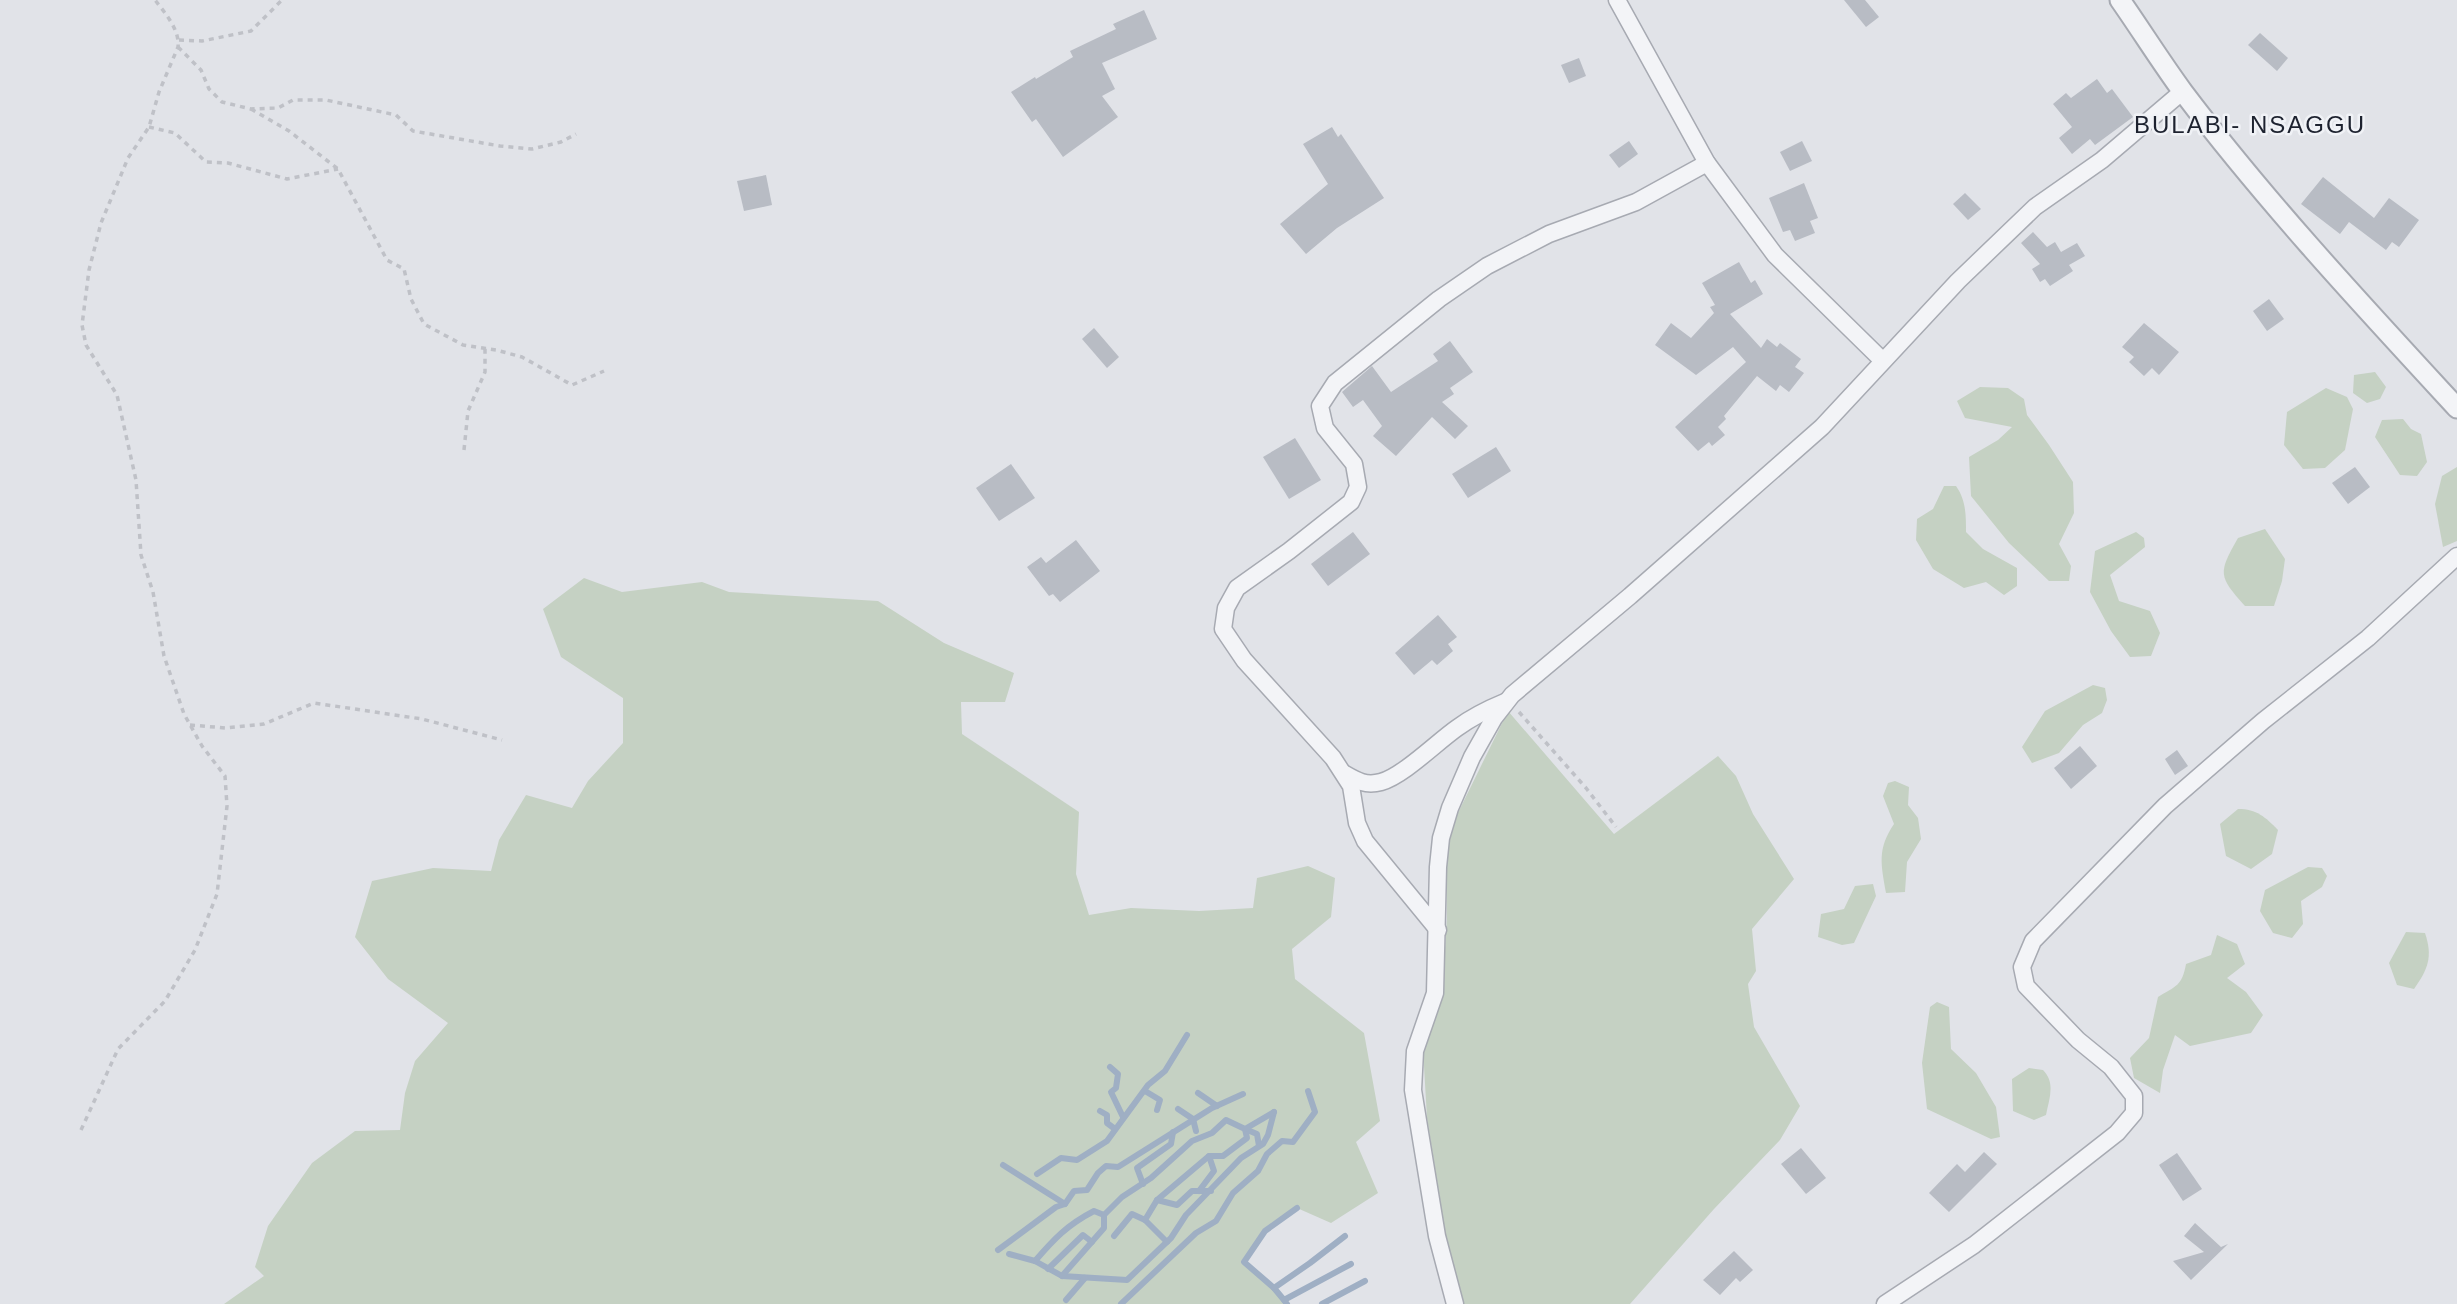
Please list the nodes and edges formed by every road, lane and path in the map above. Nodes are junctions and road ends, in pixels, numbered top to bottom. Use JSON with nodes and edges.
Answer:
{"nodes":[{"id":1,"x":155,"y":0,"type":"edge"},
{"id":2,"x":282,"y":0,"type":"edge"},
{"id":3,"x":1617,"y":0,"type":"edge"},
{"id":4,"x":2120,"y":0,"type":"edge"},
{"id":5,"x":179,"y":40,"type":"junction"},
{"id":6,"x":178,"y":47,"type":"junction"},
{"id":7,"x":2183,"y":91,"type":"junction"},
{"id":8,"x":251,"y":109,"type":"junction"},
{"id":9,"x":149,"y":127,"type":"junction"},
{"id":10,"x":576,"y":134,"type":"dead end"},
{"id":11,"x":1707,"y":163,"type":"junction"},
{"id":12,"x":338,"y":169,"type":"junction"},
{"id":13,"x":485,"y":348,"type":"junction"},
{"id":14,"x":1883,"y":361,"type":"junction"},
{"id":15,"x":604,"y":371,"type":"dead end"},
{"id":16,"x":2457,"y":408,"type":"edge"},
{"id":17,"x":464,"y":450,"type":"dead end"},
{"id":18,"x":2457,"y":556,"type":"edge"},
{"id":19,"x":1508,"y":701,"type":"junction"},
{"id":20,"x":190,"y":725,"type":"junction"},
{"id":21,"x":502,"y":740,"type":"dead end"},
{"id":22,"x":1343,"y":773,"type":"junction"},
{"id":23,"x":1616,"y":827,"type":"dead end"},
{"id":24,"x":1438,"y":930,"type":"junction"},
{"id":25,"x":81,"y":1130,"type":"dead end"},
{"id":26,"x":1455,"y":1304,"type":"edge"},
{"id":27,"x":1885,"y":1304,"type":"edge"}],
"edges":[{"from":1,"to":5,"type":"path"},
{"from":2,"to":5,"type":"path"},
{"from":3,"to":11,"type":"street"},
{"from":4,"to":7,"type":"street"},
{"from":5,"to":6,"type":"path"},
{"from":6,"to":8,"type":"path"},
{"from":6,"to":9,"type":"path"},
{"from":7,"to":14,"type":"street"},
{"from":7,"to":16,"type":"street"},
{"from":8,"to":10,"type":"path"},
{"from":8,"to":12,"type":"path"},
{"from":9,"to":12,"type":"path"},
{"from":9,"to":20,"type":"path"},
{"from":11,"to":14,"type":"street"},
{"from":11,"to":22,"type":"street"},
{"from":12,"to":13,"type":"path"},
{"from":13,"to":15,"type":"path"},
{"from":13,"to":17,"type":"path"},
{"from":14,"to":19,"type":"street"},
{"from":18,"to":27,"type":"street"},
{"from":19,"to":22,"type":"street"},
{"from":19,"to":23,"type":"path"},
{"from":19,"to":24,"type":"street"},
{"from":20,"to":21,"type":"path"},
{"from":20,"to":25,"type":"path"},
{"from":22,"to":24,"type":"street"},
{"from":24,"to":26,"type":"street"}]}
